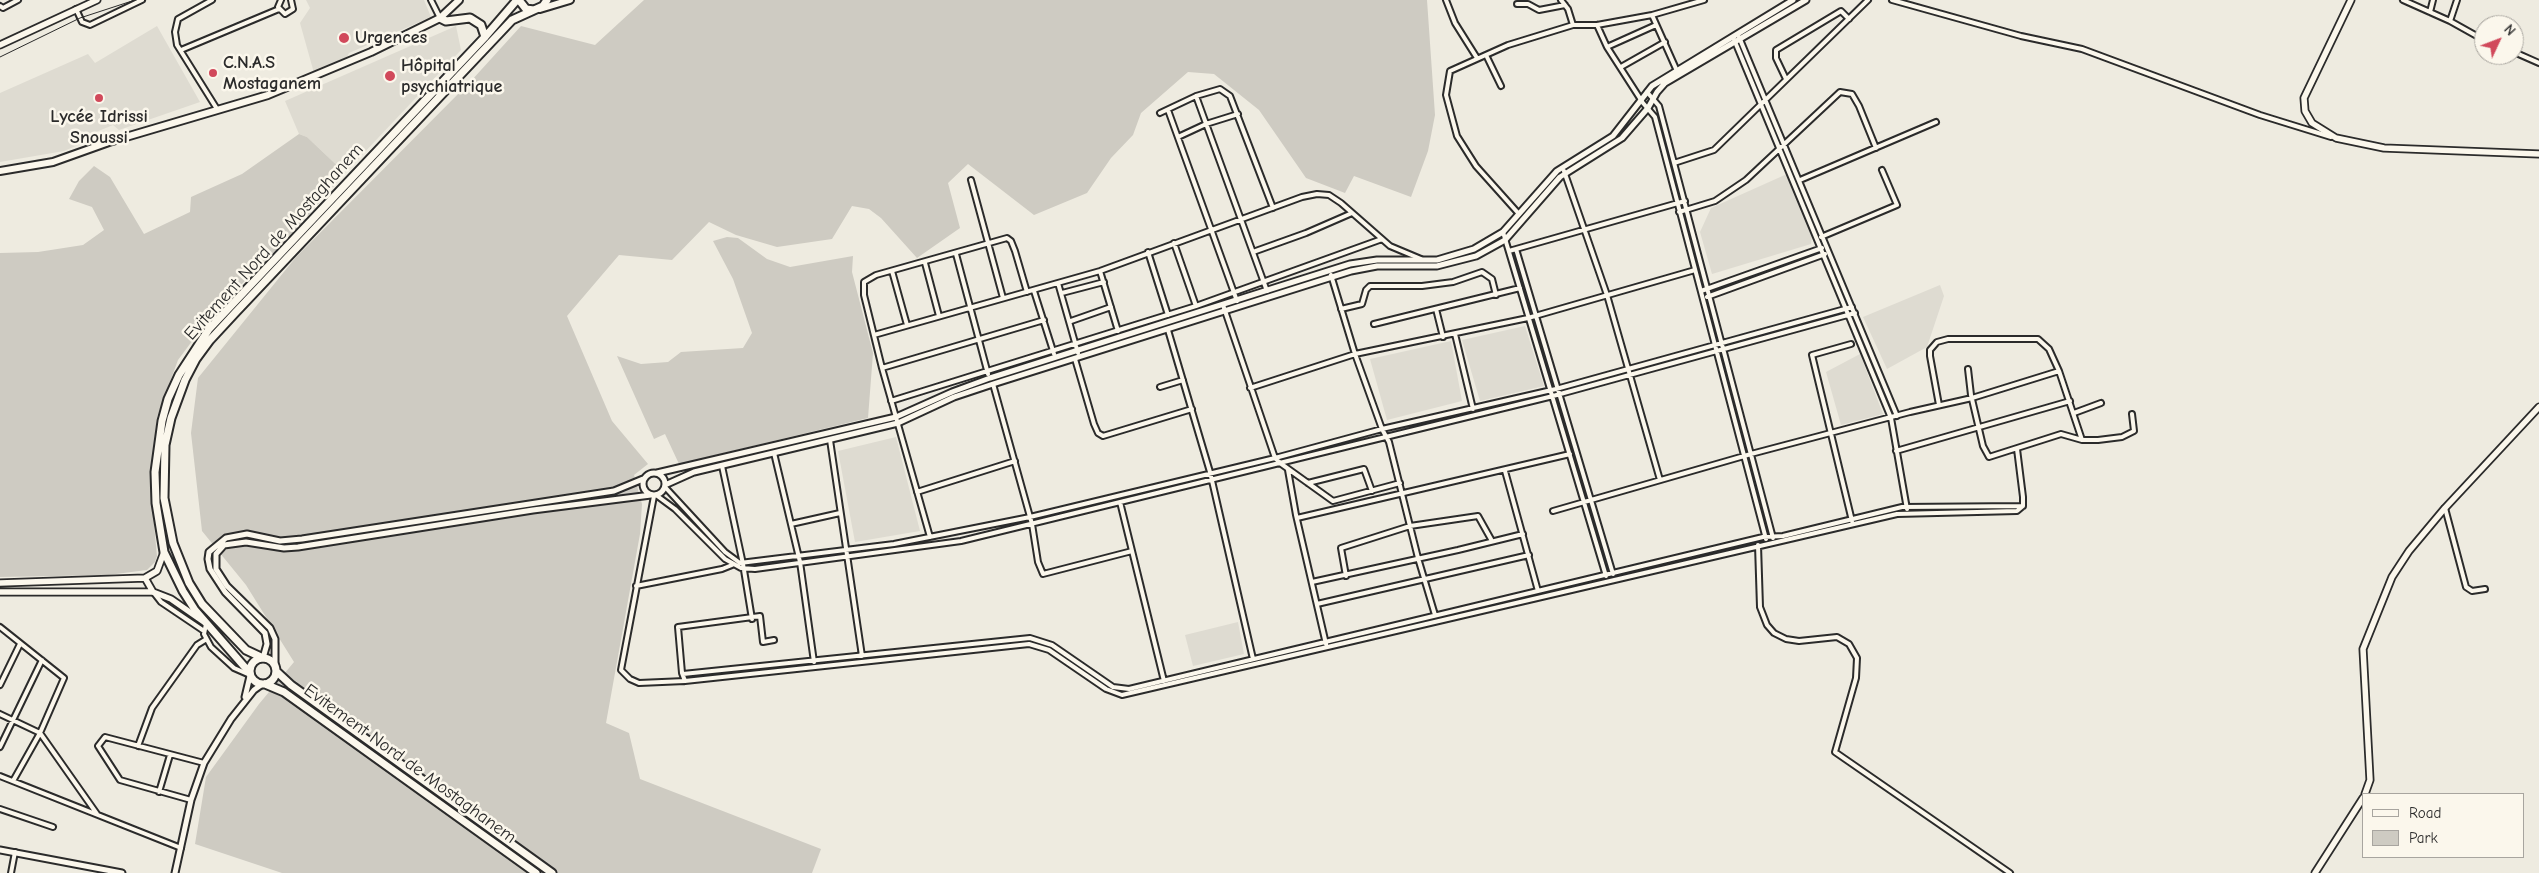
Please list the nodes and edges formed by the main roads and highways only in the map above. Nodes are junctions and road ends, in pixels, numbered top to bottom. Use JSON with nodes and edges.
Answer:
{"nodes":[{"id":1,"x":97,"y":0,"type":"edge"},
{"id":2,"x":459,"y":0,"type":"edge"},
{"id":3,"x":518,"y":0,"type":"edge"},
{"id":4,"x":547,"y":0,"type":"edge"},
{"id":5,"x":570,"y":0,"type":"edge"},
{"id":6,"x":2351,"y":0,"type":"edge"},
{"id":7,"x":537,"y":10,"type":"junction"},
{"id":8,"x":440,"y":18,"type":"junction"},
{"id":9,"x":486,"y":37,"type":"junction"},
{"id":10,"x":0,"y":45,"type":"edge"},
{"id":11,"x":2539,"y":154,"type":"edge"},
{"id":12,"x":0,"y":171,"type":"edge"},
{"id":13,"x":2539,"y":407,"type":"edge"},
{"id":14,"x":164,"y":552,"type":"junction"},
{"id":15,"x":145,"y":578,"type":"junction"},
{"id":16,"x":0,"y":583,"type":"edge"},
{"id":17,"x":0,"y":592,"type":"edge"},
{"id":18,"x":153,"y":592,"type":"junction"},
{"id":19,"x":206,"y":624,"type":"junction"},
{"id":20,"x":262,"y":658,"type":"junction"},
{"id":21,"x":276,"y":668,"type":"junction"},
{"id":22,"x":250,"y":674,"type":"junction"},
{"id":23,"x":263,"y":684,"type":"junction"},
{"id":24,"x":2365,"y":793,"type":"edge"},
{"id":25,"x":2362,"y":800,"type":"edge"},
{"id":26,"x":536,"y":873,"type":"edge"},
{"id":27,"x":552,"y":873,"type":"edge"},
{"id":28,"x":2315,"y":873,"type":"edge"}],
"edges":[{"from":1,"to":10,"type":"main road"},
{"from":2,"to":8,"type":"main road"},
{"from":3,"to":7,"type":"highway"},
{"from":3,"to":9,"type":"highway","name":"Evitement Nord de Mostaghanem"},
{"from":4,"to":7,"type":"highway"},
{"from":5,"to":7,"type":"main road"},
{"from":6,"to":11,"type":"main road"},
{"from":7,"to":20,"type":"highway","name":"Evitement Nord de Mostaghanem"},
{"from":8,"to":9,"type":"highway"},
{"from":8,"to":12,"type":"main road"},
{"from":9,"to":14,"type":"highway","name":"Evitement Nord de Mostaghanem"},
{"from":13,"to":24,"type":"main road"},
{"from":14,"to":15,"type":"main road"},
{"from":14,"to":19,"type":"highway","name":"Evitement Nord de Mostaghanem"},
{"from":15,"to":16,"type":"main road"},
{"from":15,"to":18,"type":"main road"},
{"from":17,"to":18,"type":"main road"},
{"from":18,"to":19,"type":"main road"},
{"from":19,"to":22,"type":"highway","name":"Evitement Nord de Mostaghanem"},
{"from":20,"to":21,"type":"highway"},
{"from":20,"to":22,"type":"highway"},
{"from":21,"to":23,"type":"highway"},
{"from":21,"to":27,"type":"highway","name":"Evitement Nord de Mostaghanem"},
{"from":22,"to":23,"type":"highway"},
{"from":23,"to":26,"type":"highway","name":"Evitement Nord de Mostaghanem"},
{"from":25,"to":28,"type":"main road"}]}
